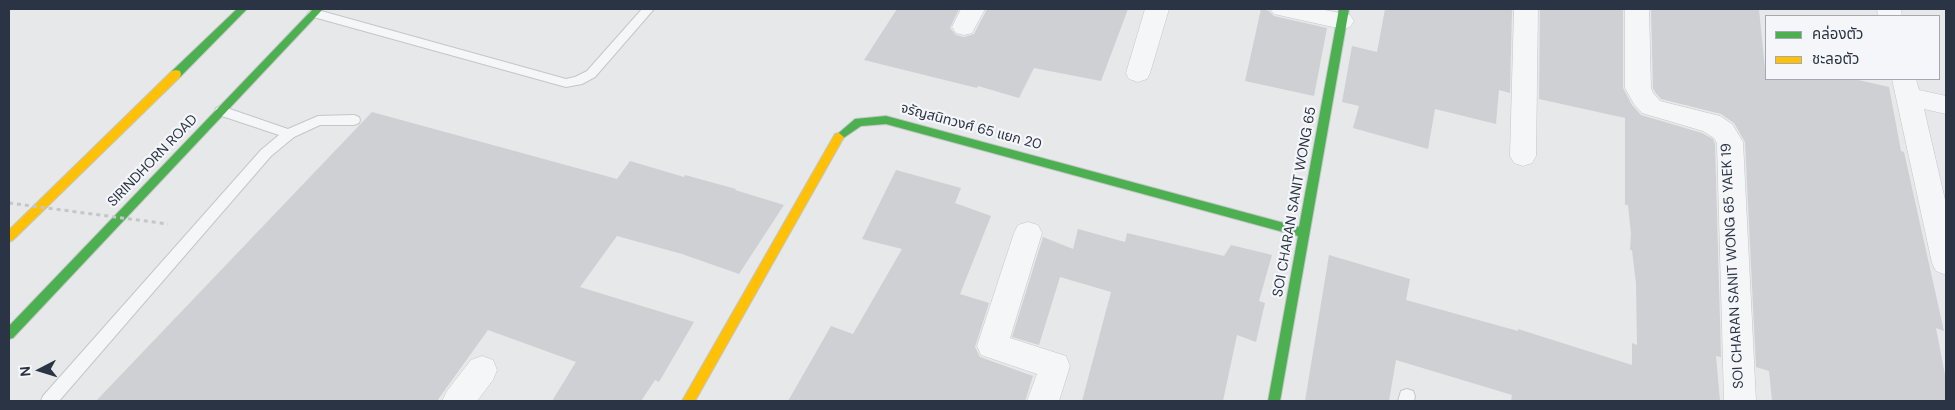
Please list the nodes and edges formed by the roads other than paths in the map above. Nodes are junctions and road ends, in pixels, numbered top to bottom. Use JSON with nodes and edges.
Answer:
{"nodes":[{"id":1,"x":242,"y":9,"type":"edge"},
{"id":2,"x":648,"y":9,"type":"edge"},
{"id":3,"x":1157,"y":9,"type":"edge"},
{"id":4,"x":1282,"y":9,"type":"edge"},
{"id":5,"x":1526,"y":9,"type":"edge"},
{"id":6,"x":1638,"y":9,"type":"edge"},
{"id":7,"x":316,"y":11,"type":"edge"},
{"id":8,"x":1344,"y":15,"type":"edge"},
{"id":9,"x":1138,"y":73,"type":"dead end"},
{"id":10,"x":1906,"y":88,"type":"edge"},
{"id":11,"x":1946,"y":106,"type":"edge"},
{"id":12,"x":221,"y":111,"type":"junction"},
{"id":13,"x":354,"y":120,"type":"dead end"},
{"id":14,"x":288,"y":134,"type":"junction"},
{"id":15,"x":1523,"y":156,"type":"dead end"},
{"id":16,"x":1028,"y":233,"type":"dead end"},
{"id":17,"x":1305,"y":233,"type":"junction"},
{"id":18,"x":9,"y":237,"type":"edge"},
{"id":19,"x":1946,"y":263,"type":"edge"},
{"id":20,"x":9,"y":334,"type":"edge"},
{"id":21,"x":482,"y":370,"type":"dead end"},
{"id":22,"x":49,"y":401,"type":"edge"},
{"id":23,"x":458,"y":401,"type":"edge"},
{"id":24,"x":688,"y":401,"type":"edge"},
{"id":25,"x":1043,"y":401,"type":"edge"},
{"id":26,"x":1274,"y":401,"type":"edge"},
{"id":27,"x":1740,"y":401,"type":"edge"}],
"edges":[{"from":1,"to":18,"type":"street"},
{"from":2,"to":7,"type":"lane"},
{"from":3,"to":9,"type":"street"},
{"from":4,"to":8,"type":"street"},
{"from":5,"to":15,"type":"street"},
{"from":6,"to":27,"type":"street","name":"SOI CHARAN SANIT WONG 65 YAEK 19"},
{"from":7,"to":12,"type":"street","name":"SIRINDHORN ROAD"},
{"from":8,"to":17,"type":"street","name":"SOI CHARAN SANIT WONG 65"},
{"from":10,"to":11,"type":"street"},
{"from":10,"to":19,"type":"street"},
{"from":12,"to":14,"type":"lane"},
{"from":12,"to":20,"type":"street","name":"SIRINDHORN ROAD"},
{"from":13,"to":14,"type":"lane"},
{"from":14,"to":22,"type":"lane"},
{"from":16,"to":25,"type":"street"},
{"from":17,"to":24,"type":"street","name":"จรัญสนิทวงศ์ 65 แยก 20"},
{"from":17,"to":26,"type":"street","name":"SOI CHARAN SANIT WONG 65"},
{"from":21,"to":23,"type":"street"}]}
